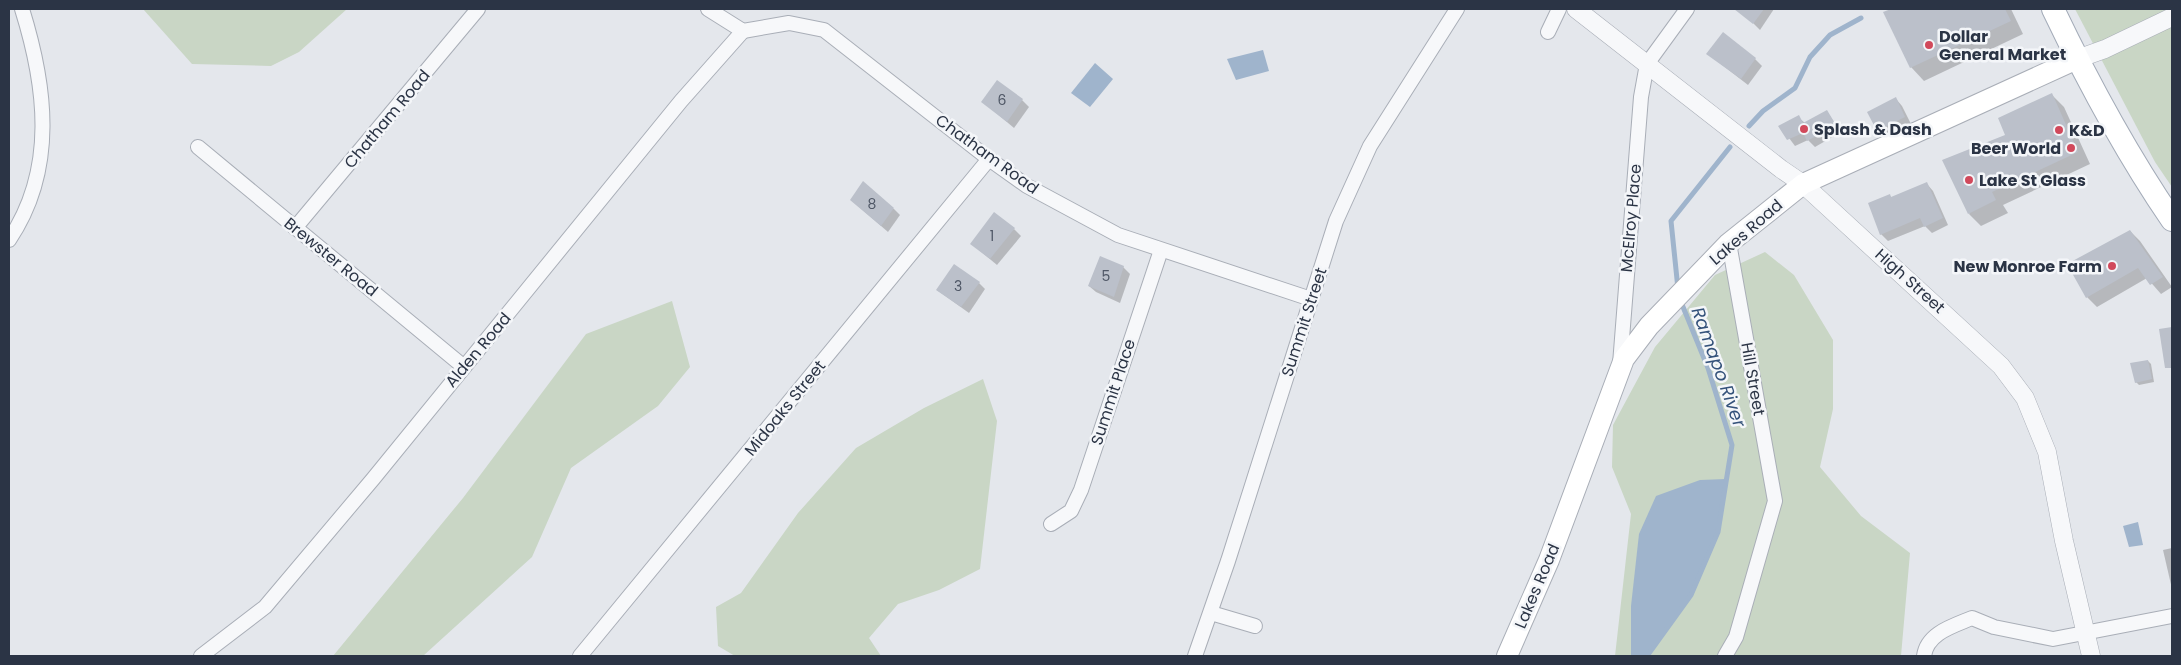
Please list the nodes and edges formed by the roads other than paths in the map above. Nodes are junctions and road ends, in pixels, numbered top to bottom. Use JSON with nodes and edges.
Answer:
{"nodes":[{"id":1,"x":22,"y":9,"type":"edge"},
{"id":2,"x":478,"y":9,"type":"edge"},
{"id":3,"x":708,"y":9,"type":"edge"},
{"id":4,"x":1457,"y":9,"type":"edge"},
{"id":5,"x":1559,"y":9,"type":"edge"},
{"id":6,"x":1576,"y":9,"type":"edge"},
{"id":7,"x":1687,"y":9,"type":"edge"},
{"id":8,"x":2053,"y":9,"type":"edge"},
{"id":9,"x":2172,"y":17,"type":"edge"},
{"id":10,"x":743,"y":31,"type":"junction"},
{"id":11,"x":1548,"y":32,"type":"dead end"},
{"id":12,"x":2077,"y":59,"type":"junction"},
{"id":13,"x":1647,"y":64,"type":"junction"},
{"id":14,"x":198,"y":147,"type":"dead end"},
{"id":15,"x":989,"y":160,"type":"junction"},
{"id":16,"x":1803,"y":184,"type":"junction"},
{"id":17,"x":2172,"y":220,"type":"edge"},
{"id":18,"x":295,"y":228,"type":"junction"},
{"id":19,"x":9,"y":240,"type":"edge"},
{"id":20,"x":1729,"y":243,"type":"junction"},
{"id":21,"x":1161,"y":250,"type":"junction"},
{"id":22,"x":1311,"y":299,"type":"junction"},
{"id":23,"x":464,"y":367,"type":"junction"},
{"id":24,"x":1619,"y":372,"type":"junction"},
{"id":25,"x":1051,"y":524,"type":"dead end"},
{"id":26,"x":1211,"y":613,"type":"junction"},
{"id":27,"x":2172,"y":616,"type":"edge"},
{"id":28,"x":1255,"y":626,"type":"dead end"},
{"id":29,"x":2086,"y":633,"type":"junction"},
{"id":30,"x":201,"y":656,"type":"edge"},
{"id":31,"x":580,"y":656,"type":"edge"},
{"id":32,"x":1195,"y":656,"type":"edge"},
{"id":33,"x":1507,"y":656,"type":"edge"},
{"id":34,"x":1725,"y":656,"type":"edge"},
{"id":35,"x":1924,"y":656,"type":"edge"},
{"id":36,"x":2092,"y":656,"type":"edge"}],
"edges":[{"from":1,"to":19,"type":"street"},
{"from":2,"to":18,"type":"street","name":"Chatham Road"},
{"from":3,"to":10,"type":"street"},
{"from":4,"to":22,"type":"street","name":"Summit Street"},
{"from":5,"to":11,"type":"street"},
{"from":6,"to":13,"type":"street","name":"High Street"},
{"from":7,"to":13,"type":"street"},
{"from":8,"to":12,"type":"main road"},
{"from":9,"to":12,"type":"street"},
{"from":10,"to":15,"type":"street","name":"Chatham Road"},
{"from":10,"to":23,"type":"street","name":"Alden Road"},
{"from":12,"to":16,"type":"main road","name":"Lakes Road"},
{"from":12,"to":17,"type":"main road"},
{"from":13,"to":16,"type":"street","name":"High Street"},
{"from":13,"to":24,"type":"street","name":"McElroy Place"},
{"from":14,"to":18,"type":"street","name":"Brewster Road"},
{"from":15,"to":21,"type":"street","name":"Chatham Road"},
{"from":15,"to":31,"type":"street","name":"Midoaks Street"},
{"from":16,"to":20,"type":"main road","name":"Lakes Road"},
{"from":16,"to":29,"type":"street","name":"High Street"},
{"from":18,"to":23,"type":"street","name":"Brewster Road"},
{"from":20,"to":24,"type":"main road","name":"Lakes Road"},
{"from":20,"to":34,"type":"street","name":"Hill Street"},
{"from":21,"to":22,"type":"street","name":"Chatham Road"},
{"from":21,"to":25,"type":"street","name":"Summit Place"},
{"from":22,"to":26,"type":"street","name":"Summit Street"},
{"from":23,"to":30,"type":"street","name":"Alden Road"},
{"from":24,"to":33,"type":"main road","name":"Lakes Road"},
{"from":26,"to":28,"type":"street"},
{"from":26,"to":32,"type":"street","name":"Summit Street"},
{"from":27,"to":29,"type":"street"},
{"from":29,"to":35,"type":"street"},
{"from":29,"to":36,"type":"street","name":"High Street"}]}
